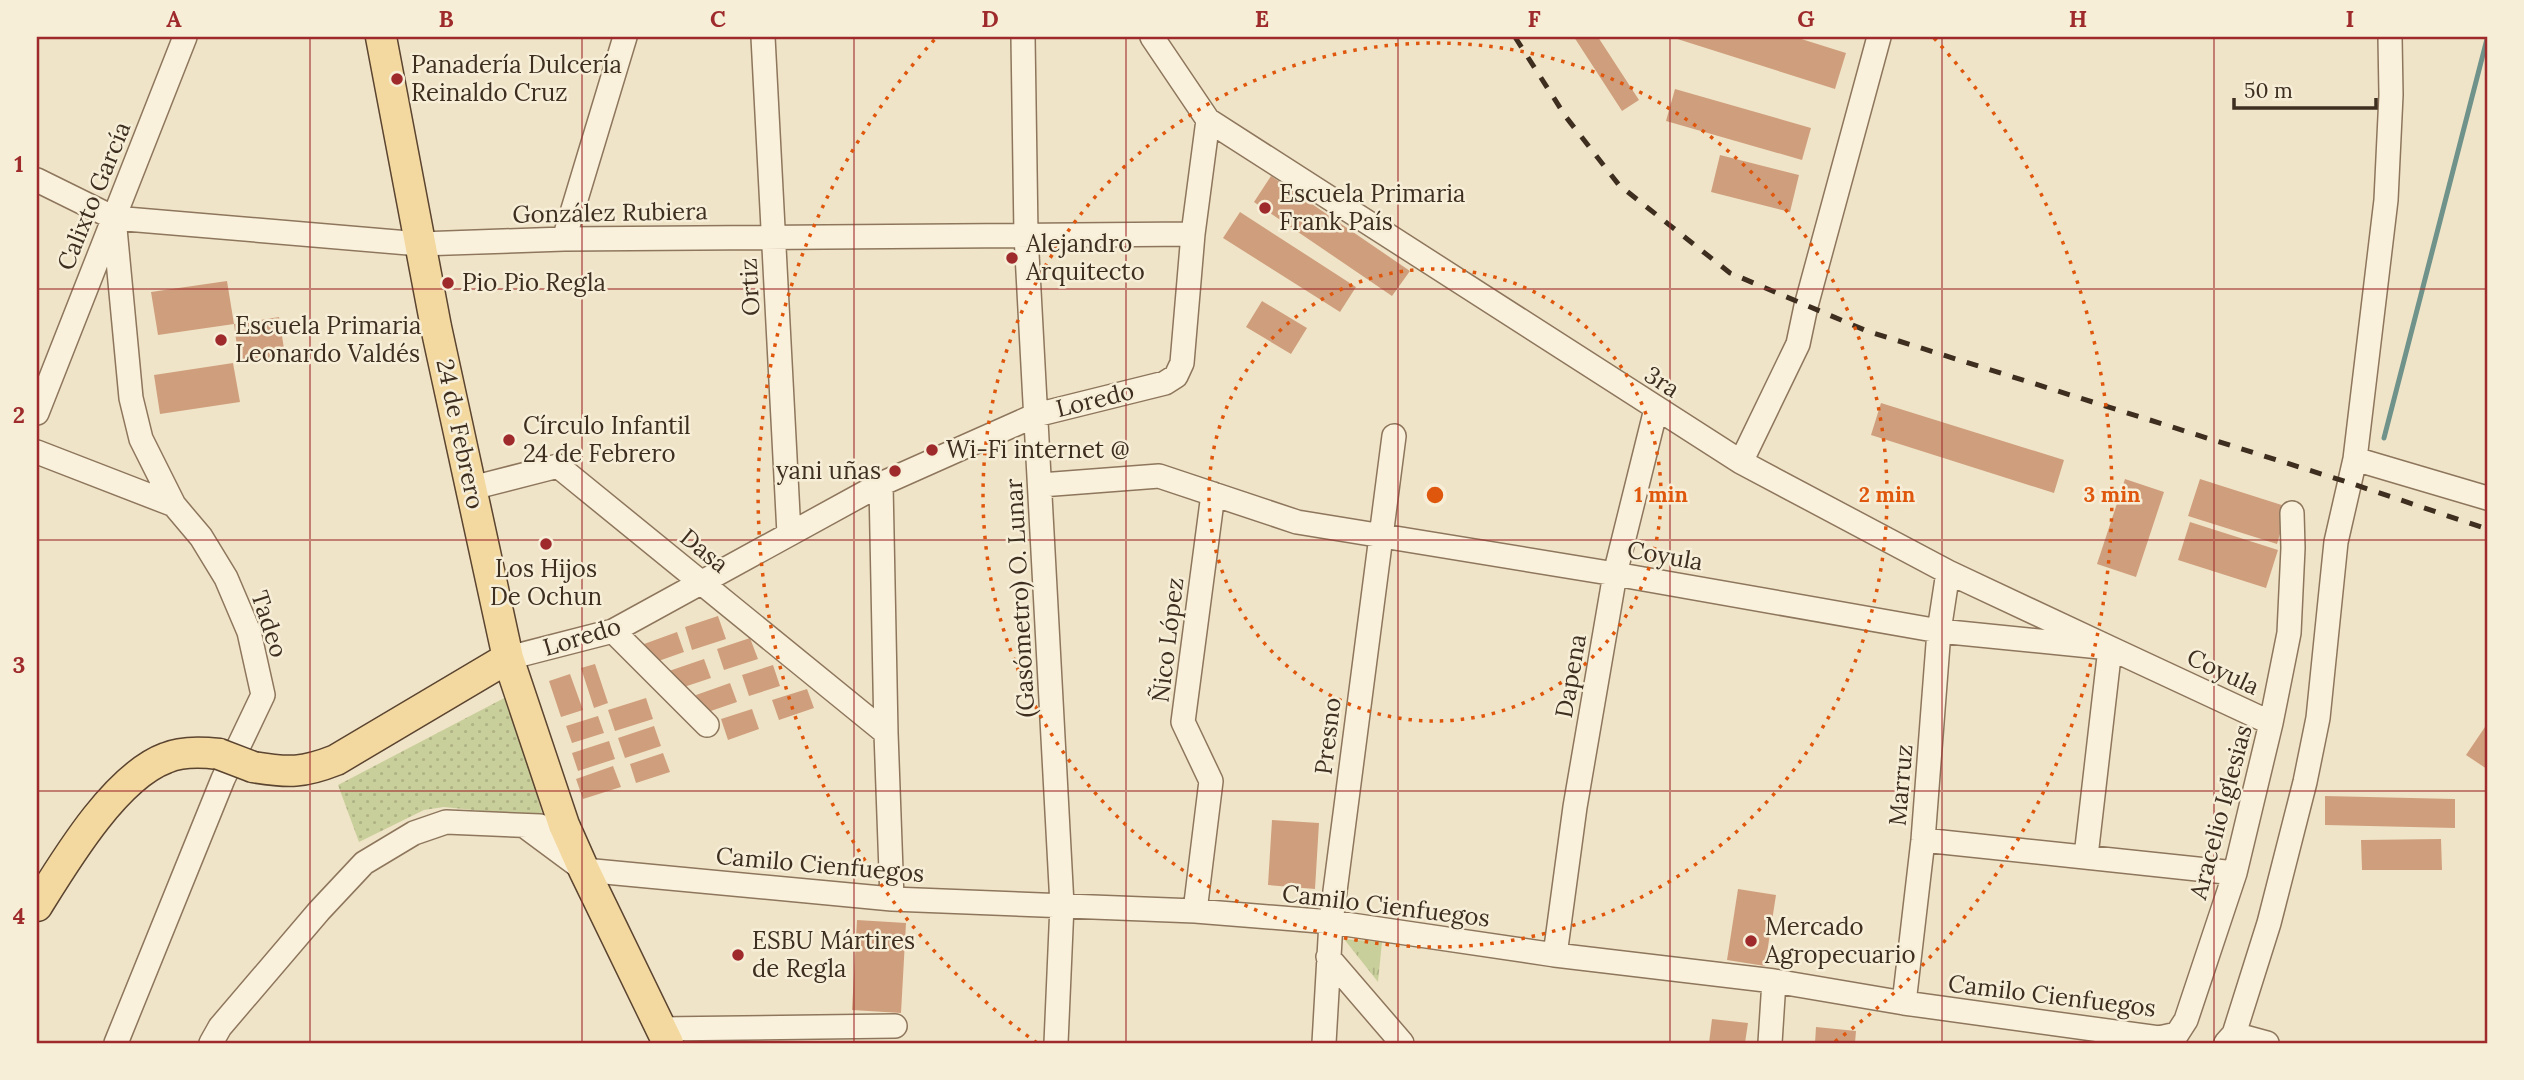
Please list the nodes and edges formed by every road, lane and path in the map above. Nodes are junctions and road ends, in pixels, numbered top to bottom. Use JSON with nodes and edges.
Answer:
{"nodes":[{"id":1,"x":186,"y":37,"type":"edge"},
{"id":2,"x":381,"y":37,"type":"edge"},
{"id":3,"x":625,"y":37,"type":"edge"},
{"id":4,"x":763,"y":37,"type":"edge"},
{"id":5,"x":1023,"y":37,"type":"edge"},
{"id":6,"x":1152,"y":37,"type":"edge"},
{"id":7,"x":1880,"y":37,"type":"edge"},
{"id":8,"x":2390,"y":37,"type":"edge"},
{"id":9,"x":1208,"y":120,"type":"junction"},
{"id":10,"x":37,"y":180,"type":"edge"},
{"id":11,"x":114,"y":218,"type":"junction"},
{"id":12,"x":1193,"y":234,"type":"junction"},
{"id":13,"x":1026,"y":235,"type":"junction"},
{"id":14,"x":774,"y":237,"type":"junction"},
{"id":15,"x":564,"y":239,"type":"junction"},
{"id":16,"x":420,"y":244,"type":"junction"},
{"id":17,"x":1656,"y":409,"type":"junction"},
{"id":18,"x":37,"y":413,"type":"edge"},
{"id":19,"x":1036,"y":415,"type":"junction"},
{"id":20,"x":1394,"y":436,"type":"dead end"},
{"id":21,"x":37,"y":452,"type":"edge"},
{"id":22,"x":2355,"y":459,"type":"junction"},
{"id":23,"x":1741,"y":462,"type":"junction"},
{"id":24,"x":881,"y":484,"type":"junction"},
{"id":25,"x":1041,"y":485,"type":"junction"},
{"id":26,"x":472,"y":488,"type":"junction"},
{"id":27,"x":1213,"y":494,"type":"junction"},
{"id":28,"x":2487,"y":498,"type":"edge"},
{"id":29,"x":174,"y":505,"type":"junction"},
{"id":30,"x":2292,"y":513,"type":"dead end"},
{"id":31,"x":789,"y":534,"type":"junction"},
{"id":32,"x":1380,"y":537,"type":"junction"},
{"id":33,"x":1948,"y":572,"type":"junction"},
{"id":34,"x":1615,"y":574,"type":"junction"},
{"id":35,"x":701,"y":583,"type":"junction"},
{"id":36,"x":614,"y":631,"type":"junction"},
{"id":37,"x":1940,"y":631,"type":"junction"},
{"id":38,"x":2110,"y":648,"type":"junction"},
{"id":39,"x":508,"y":659,"type":"junction"},
{"id":40,"x":2271,"y":723,"type":"junction"},
{"id":41,"x":707,"y":725,"type":"dead end"},
{"id":42,"x":886,"y":733,"type":"junction"},
{"id":43,"x":564,"y":825,"type":"junction"},
{"id":44,"x":526,"y":827,"type":"junction"},
{"id":45,"x":1923,"y":840,"type":"junction"},
{"id":46,"x":2086,"y":856,"type":"junction"},
{"id":47,"x":584,"y":870,"type":"junction"},
{"id":48,"x":2235,"y":873,"type":"junction"},
{"id":49,"x":892,"y":899,"type":"junction"},
{"id":50,"x":1062,"y":905,"type":"junction"},
{"id":51,"x":37,"y":906,"type":"edge"},
{"id":52,"x":1195,"y":911,"type":"junction"},
{"id":53,"x":1331,"y":922,"type":"junction"},
{"id":54,"x":1555,"y":955,"type":"junction"},
{"id":55,"x":1328,"y":957,"type":"junction"},
{"id":56,"x":1774,"y":981,"type":"junction"},
{"id":57,"x":1904,"y":1003,"type":"junction"},
{"id":58,"x":895,"y":1026,"type":"dead end"},
{"id":59,"x":2176,"y":1034,"type":"joint"},
{"id":60,"x":663,"y":1036,"type":"edge"},
{"id":61,"x":2230,"y":1039,"type":"edge"},
{"id":62,"x":116,"y":1043,"type":"edge"},
{"id":63,"x":211,"y":1043,"type":"edge"},
{"id":64,"x":1056,"y":1043,"type":"edge"},
{"id":65,"x":1324,"y":1043,"type":"edge"},
{"id":66,"x":1402,"y":1043,"type":"edge"},
{"id":67,"x":1770,"y":1043,"type":"edge"},
{"id":68,"x":2267,"y":1043,"type":"edge"}],
"edges":[{"from":1,"to":11,"type":"street","name":"Calixto García"},
{"from":2,"to":16,"type":"main road","name":"24 de Febrero"},
{"from":3,"to":15,"type":"street"},
{"from":4,"to":14,"type":"street","name":"Ortiz"},
{"from":5,"to":13,"type":"street","name":"(Gasómetro) O. Lunar"},
{"from":6,"to":9,"type":"street"},
{"from":7,"to":23,"type":"street"},
{"from":8,"to":22,"type":"street"},
{"from":9,"to":12,"type":"street"},
{"from":9,"to":17,"type":"street","name":"3ra"},
{"from":10,"to":11,"type":"street","name":"González Rubiera"},
{"from":11,"to":16,"type":"street","name":"González Rubiera"},
{"from":11,"to":18,"type":"street","name":"Calixto García"},
{"from":11,"to":29,"type":"street","name":"Tadeo"},
{"from":12,"to":13,"type":"street","name":"González Rubiera"},
{"from":12,"to":19,"type":"street","name":"Loredo"},
{"from":13,"to":14,"type":"street","name":"González Rubiera"},
{"from":13,"to":19,"type":"street","name":"(Gasómetro) O. Lunar"},
{"from":14,"to":15,"type":"street","name":"González Rubiera"},
{"from":14,"to":31,"type":"street","name":"Ortiz"},
{"from":15,"to":16,"type":"street","name":"González Rubiera"},
{"from":16,"to":26,"type":"main road","name":"24 de Febrero"},
{"from":17,"to":23,"type":"street","name":"3ra"},
{"from":17,"to":34,"type":"street","name":"Dapena"},
{"from":19,"to":24,"type":"street","name":"Loredo"},
{"from":19,"to":25,"type":"street","name":"(Gasómetro) O. Lunar"},
{"from":20,"to":32,"type":"street","name":"Presno"},
{"from":21,"to":29,"type":"street"},
{"from":22,"to":28,"type":"street"},
{"from":22,"to":61,"type":"street"},
{"from":23,"to":33,"type":"street","name":"3ra"},
{"from":24,"to":31,"type":"street","name":"Loredo"},
{"from":24,"to":42,"type":"street"},
{"from":25,"to":27,"type":"street","name":"Coyula"},
{"from":25,"to":50,"type":"street","name":"(Gasómetro) O. Lunar"},
{"from":26,"to":35,"type":"street","name":"Dasa"},
{"from":26,"to":39,"type":"main road","name":"24 de Febrero"},
{"from":27,"to":32,"type":"street","name":"Coyula"},
{"from":27,"to":52,"type":"street","name":"Ñico López"},
{"from":29,"to":62,"type":"street","name":"Tadeo"},
{"from":30,"to":40,"type":"street","name":"Aracelio Iglesias"},
{"from":31,"to":35,"type":"street","name":"Loredo"},
{"from":32,"to":34,"type":"street","name":"Coyula"},
{"from":32,"to":53,"type":"street","name":"Presno"},
{"from":33,"to":37,"type":"street","name":"Marruz"},
{"from":33,"to":38,"type":"street","name":"3ra"},
{"from":34,"to":37,"type":"street","name":"Coyula"},
{"from":34,"to":54,"type":"street","name":"Dapena"},
{"from":35,"to":36,"type":"street","name":"Loredo"},
{"from":35,"to":42,"type":"street","name":"Dasa"},
{"from":36,"to":39,"type":"street","name":"Loredo"},
{"from":36,"to":41,"type":"street"},
{"from":37,"to":38,"type":"street","name":"Coyula"},
{"from":37,"to":45,"type":"street","name":"Marruz"},
{"from":38,"to":40,"type":"street","name":"Coyula"},
{"from":38,"to":46,"type":"street"},
{"from":39,"to":43,"type":"main road","name":"24 de Febrero"},
{"from":39,"to":51,"type":"main road","name":"Loredo","bridge":true},
{"from":40,"to":48,"type":"street","name":"Aracelio Iglesias"},
{"from":42,"to":49,"type":"street"},
{"from":43,"to":44,"type":"street"},
{"from":43,"to":47,"type":"main road","name":"24 de Febrero"},
{"from":44,"to":47,"type":"street"},
{"from":44,"to":63,"type":"street"},
{"from":45,"to":46,"type":"street"},
{"from":45,"to":57,"type":"street","name":"Marruz"},
{"from":46,"to":48,"type":"street"},
{"from":47,"to":49,"type":"street","name":"Camilo Cienfuegos"},
{"from":47,"to":60,"type":"main road","name":"24 de Febrero"},
{"from":48,"to":59,"type":"street","name":"Aracelio Iglesias"},
{"from":49,"to":50,"type":"street","name":"Camilo Cienfuegos"},
{"from":50,"to":52,"type":"street","name":"Camilo Cienfuegos"},
{"from":50,"to":64,"type":"street","name":"(Gasómetro) O. Lunar"},
{"from":52,"to":53,"type":"street","name":"Camilo Cienfuegos"},
{"from":53,"to":54,"type":"street","name":"Camilo Cienfuegos"},
{"from":53,"to":55,"type":"street","name":"Presno"},
{"from":54,"to":56,"type":"street","name":"Camilo Cienfuegos"},
{"from":55,"to":65,"type":"street","name":"Presno"},
{"from":55,"to":66,"type":"street"},
{"from":56,"to":57,"type":"street","name":"Camilo Cienfuegos"},
{"from":56,"to":67,"type":"street"},
{"from":57,"to":59,"type":"street","name":"Camilo Cienfuegos"},
{"from":58,"to":60,"type":"street"},
{"from":61,"to":68,"type":"street"}]}
